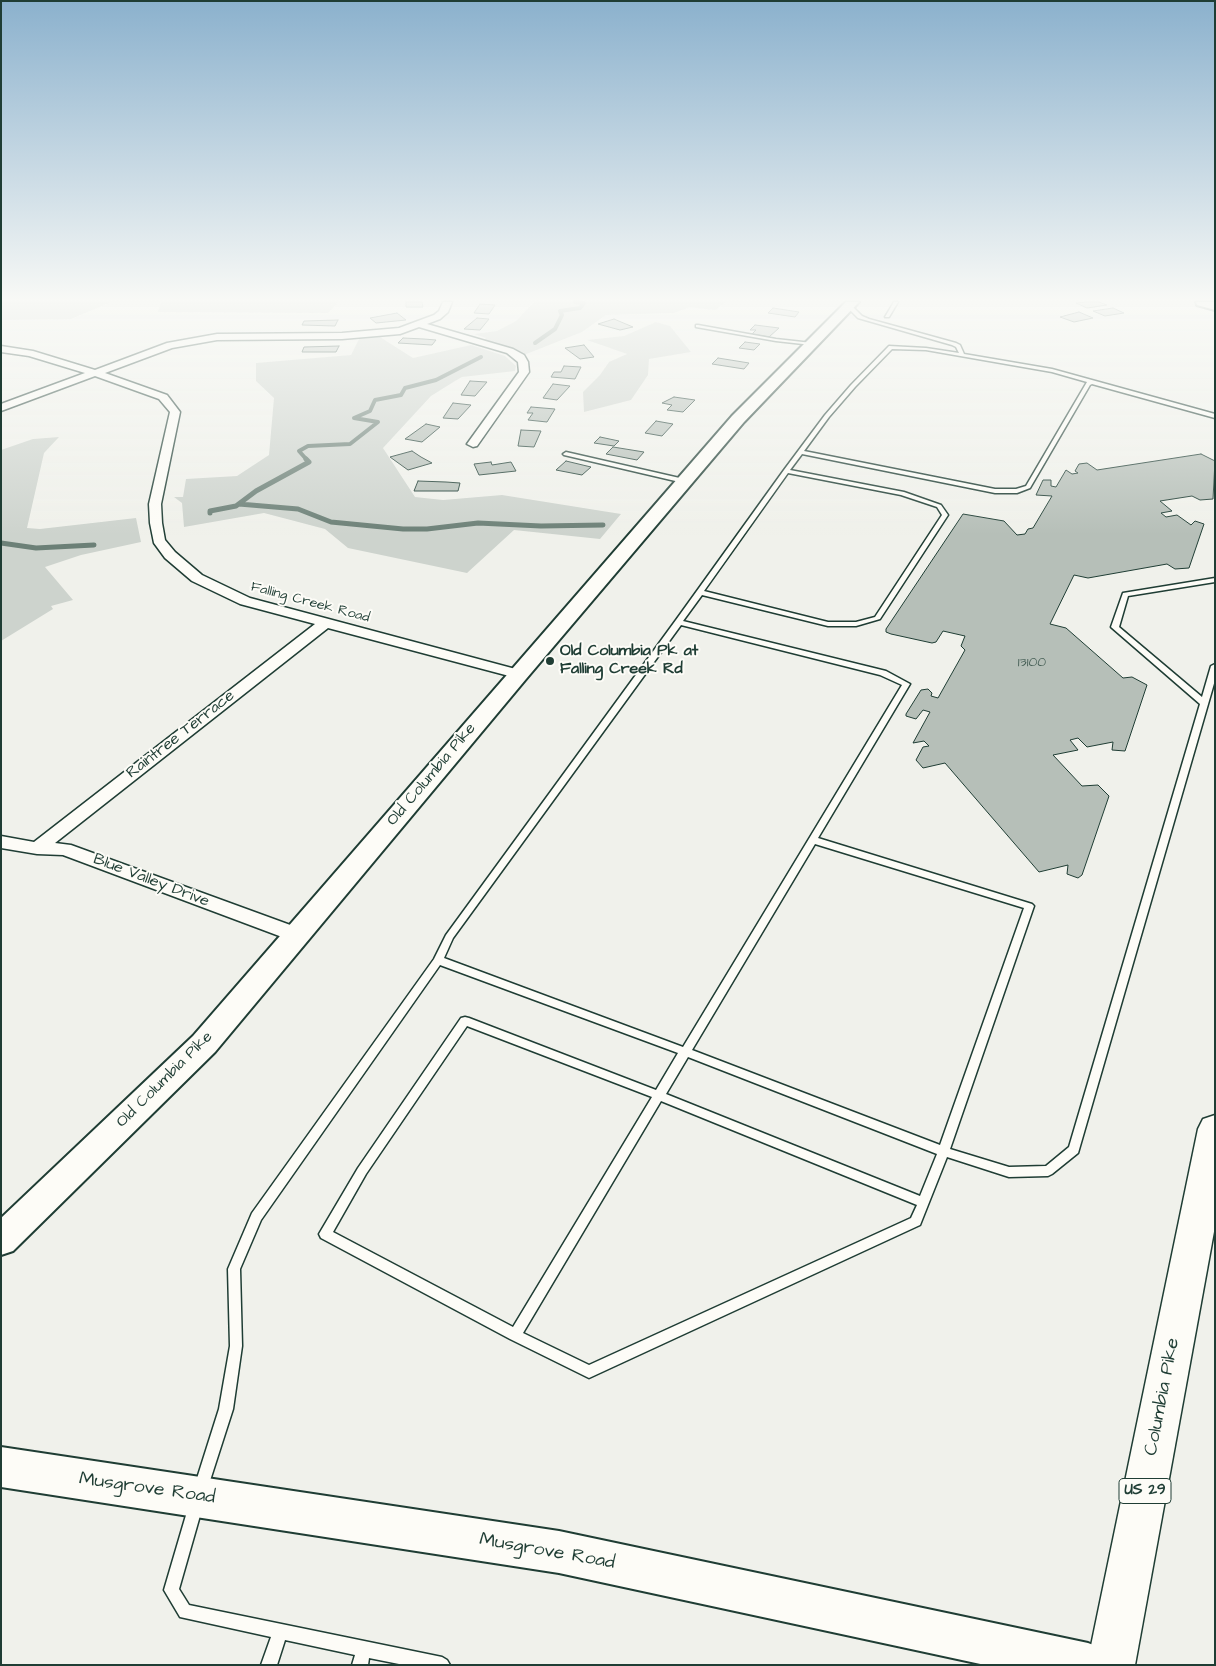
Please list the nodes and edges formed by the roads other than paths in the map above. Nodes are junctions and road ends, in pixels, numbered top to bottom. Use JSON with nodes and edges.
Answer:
{"nodes":[{"id":1,"x":77,"y":380,"type":"edge"},
{"id":2,"x":114,"y":380,"type":"edge"},
{"id":3,"x":519,"y":380,"type":"edge"},
{"id":4,"x":777,"y":380,"type":"edge"},
{"id":5,"x":861,"y":380,"type":"edge"},
{"id":6,"x":1084,"y":380,"type":"edge"},
{"id":7,"x":1092,"y":382,"type":"junction"},
{"id":8,"x":1,"y":408,"type":"edge"},
{"id":9,"x":1215,"y":416,"type":"edge"},
{"id":10,"x":473,"y":444,"type":"dead end"},
{"id":11,"x":800,"y":452,"type":"junction"},
{"id":12,"x":566,"y":454,"type":"dead end"},
{"id":13,"x":786,"y":470,"type":"junction"},
{"id":14,"x":684,"y":481,"type":"junction"},
{"id":15,"x":1215,"y":580,"type":"edge"},
{"id":16,"x":700,"y":592,"type":"junction"},
{"id":17,"x":679,"y":622,"type":"junction"},
{"id":18,"x":325,"y":623,"type":"junction"},
{"id":19,"x":1215,"y":666,"type":"edge"},
{"id":20,"x":518,"y":674,"type":"junction"},
{"id":21,"x":1204,"y":702,"type":"junction"},
{"id":22,"x":813,"y":840,"type":"junction"},
{"id":23,"x":1,"y":842,"type":"edge"},
{"id":24,"x":37,"y":848,"type":"junction"},
{"id":25,"x":297,"y":935,"type":"junction"},
{"id":26,"x":438,"y":960,"type":"junction"},
{"id":27,"x":686,"y":1052,"type":"junction"},
{"id":28,"x":660,"y":1096,"type":"junction"},
{"id":29,"x":1215,"y":1129,"type":"edge"},
{"id":30,"x":943,"y":1152,"type":"junction"},
{"id":31,"x":924,"y":1202,"type":"junction"},
{"id":32,"x":1,"y":1240,"type":"edge"},
{"id":33,"x":515,"y":1336,"type":"junction"},
{"id":34,"x":1,"y":1467,"type":"edge"},
{"id":35,"x":199,"y":1496,"type":"junction"},
{"id":36,"x":280,"y":1632,"type":"junction"},
{"id":37,"x":364,"y":1649,"type":"junction"},
{"id":38,"x":269,"y":1665,"type":"edge"},
{"id":39,"x":360,"y":1665,"type":"edge"},
{"id":40,"x":442,"y":1665,"type":"edge"},
{"id":41,"x":1088,"y":1665,"type":"edge"},
{"id":42,"x":1111,"y":1665,"type":"edge"}],
"edges":[{"from":1,"to":8,"type":"street"},
{"from":2,"to":18,"type":"street","name":"Falling Creek Road"},
{"from":3,"to":10,"type":"street"},
{"from":4,"to":14,"type":"main road","name":"Old Columbia Pike"},
{"from":5,"to":11,"type":"lane"},
{"from":6,"to":7,"type":"lane"},
{"from":7,"to":9,"type":"lane"},
{"from":7,"to":11,"type":"lane"},
{"from":11,"to":13,"type":"lane"},
{"from":12,"to":14,"type":"lane"},
{"from":13,"to":16,"type":"lane"},
{"from":13,"to":16,"type":"lane"},
{"from":14,"to":20,"type":"main road","name":"Old Columbia Pike"},
{"from":15,"to":21,"type":"lane"},
{"from":16,"to":17,"type":"lane"},
{"from":17,"to":22,"type":"lane"},
{"from":17,"to":26,"type":"lane"},
{"from":18,"to":20,"type":"street","name":"Falling Creek Road"},
{"from":18,"to":24,"type":"street","name":"Raintree Terrace"},
{"from":19,"to":21,"type":"lane"},
{"from":20,"to":25,"type":"main road","name":"Old Columbia Pike"},
{"from":21,"to":30,"type":"lane"},
{"from":22,"to":27,"type":"lane"},
{"from":22,"to":30,"type":"lane"},
{"from":23,"to":24,"type":"street","name":"Blue Valley Drive"},
{"from":24,"to":25,"type":"street","name":"Blue Valley Drive"},
{"from":25,"to":32,"type":"main road","name":"Old Columbia Pike"},
{"from":26,"to":27,"type":"lane"},
{"from":26,"to":35,"type":"lane"},
{"from":27,"to":28,"type":"lane"},
{"from":27,"to":30,"type":"lane"},
{"from":28,"to":31,"type":"lane"},
{"from":28,"to":33,"type":"lane"},
{"from":28,"to":33,"type":"lane"},
{"from":29,"to":42,"type":"highway","name":"Columbia Pike","number":"US 29"},
{"from":30,"to":31,"type":"lane"},
{"from":31,"to":33,"type":"lane"},
{"from":34,"to":35,"type":"main road","name":"Musgrove Road"},
{"from":35,"to":36,"type":"lane"},
{"from":35,"to":41,"type":"main road","name":"Musgrove Road"},
{"from":36,"to":37,"type":"lane"},
{"from":36,"to":38,"type":"lane"},
{"from":37,"to":39,"type":"lane"},
{"from":37,"to":40,"type":"lane"}]}
